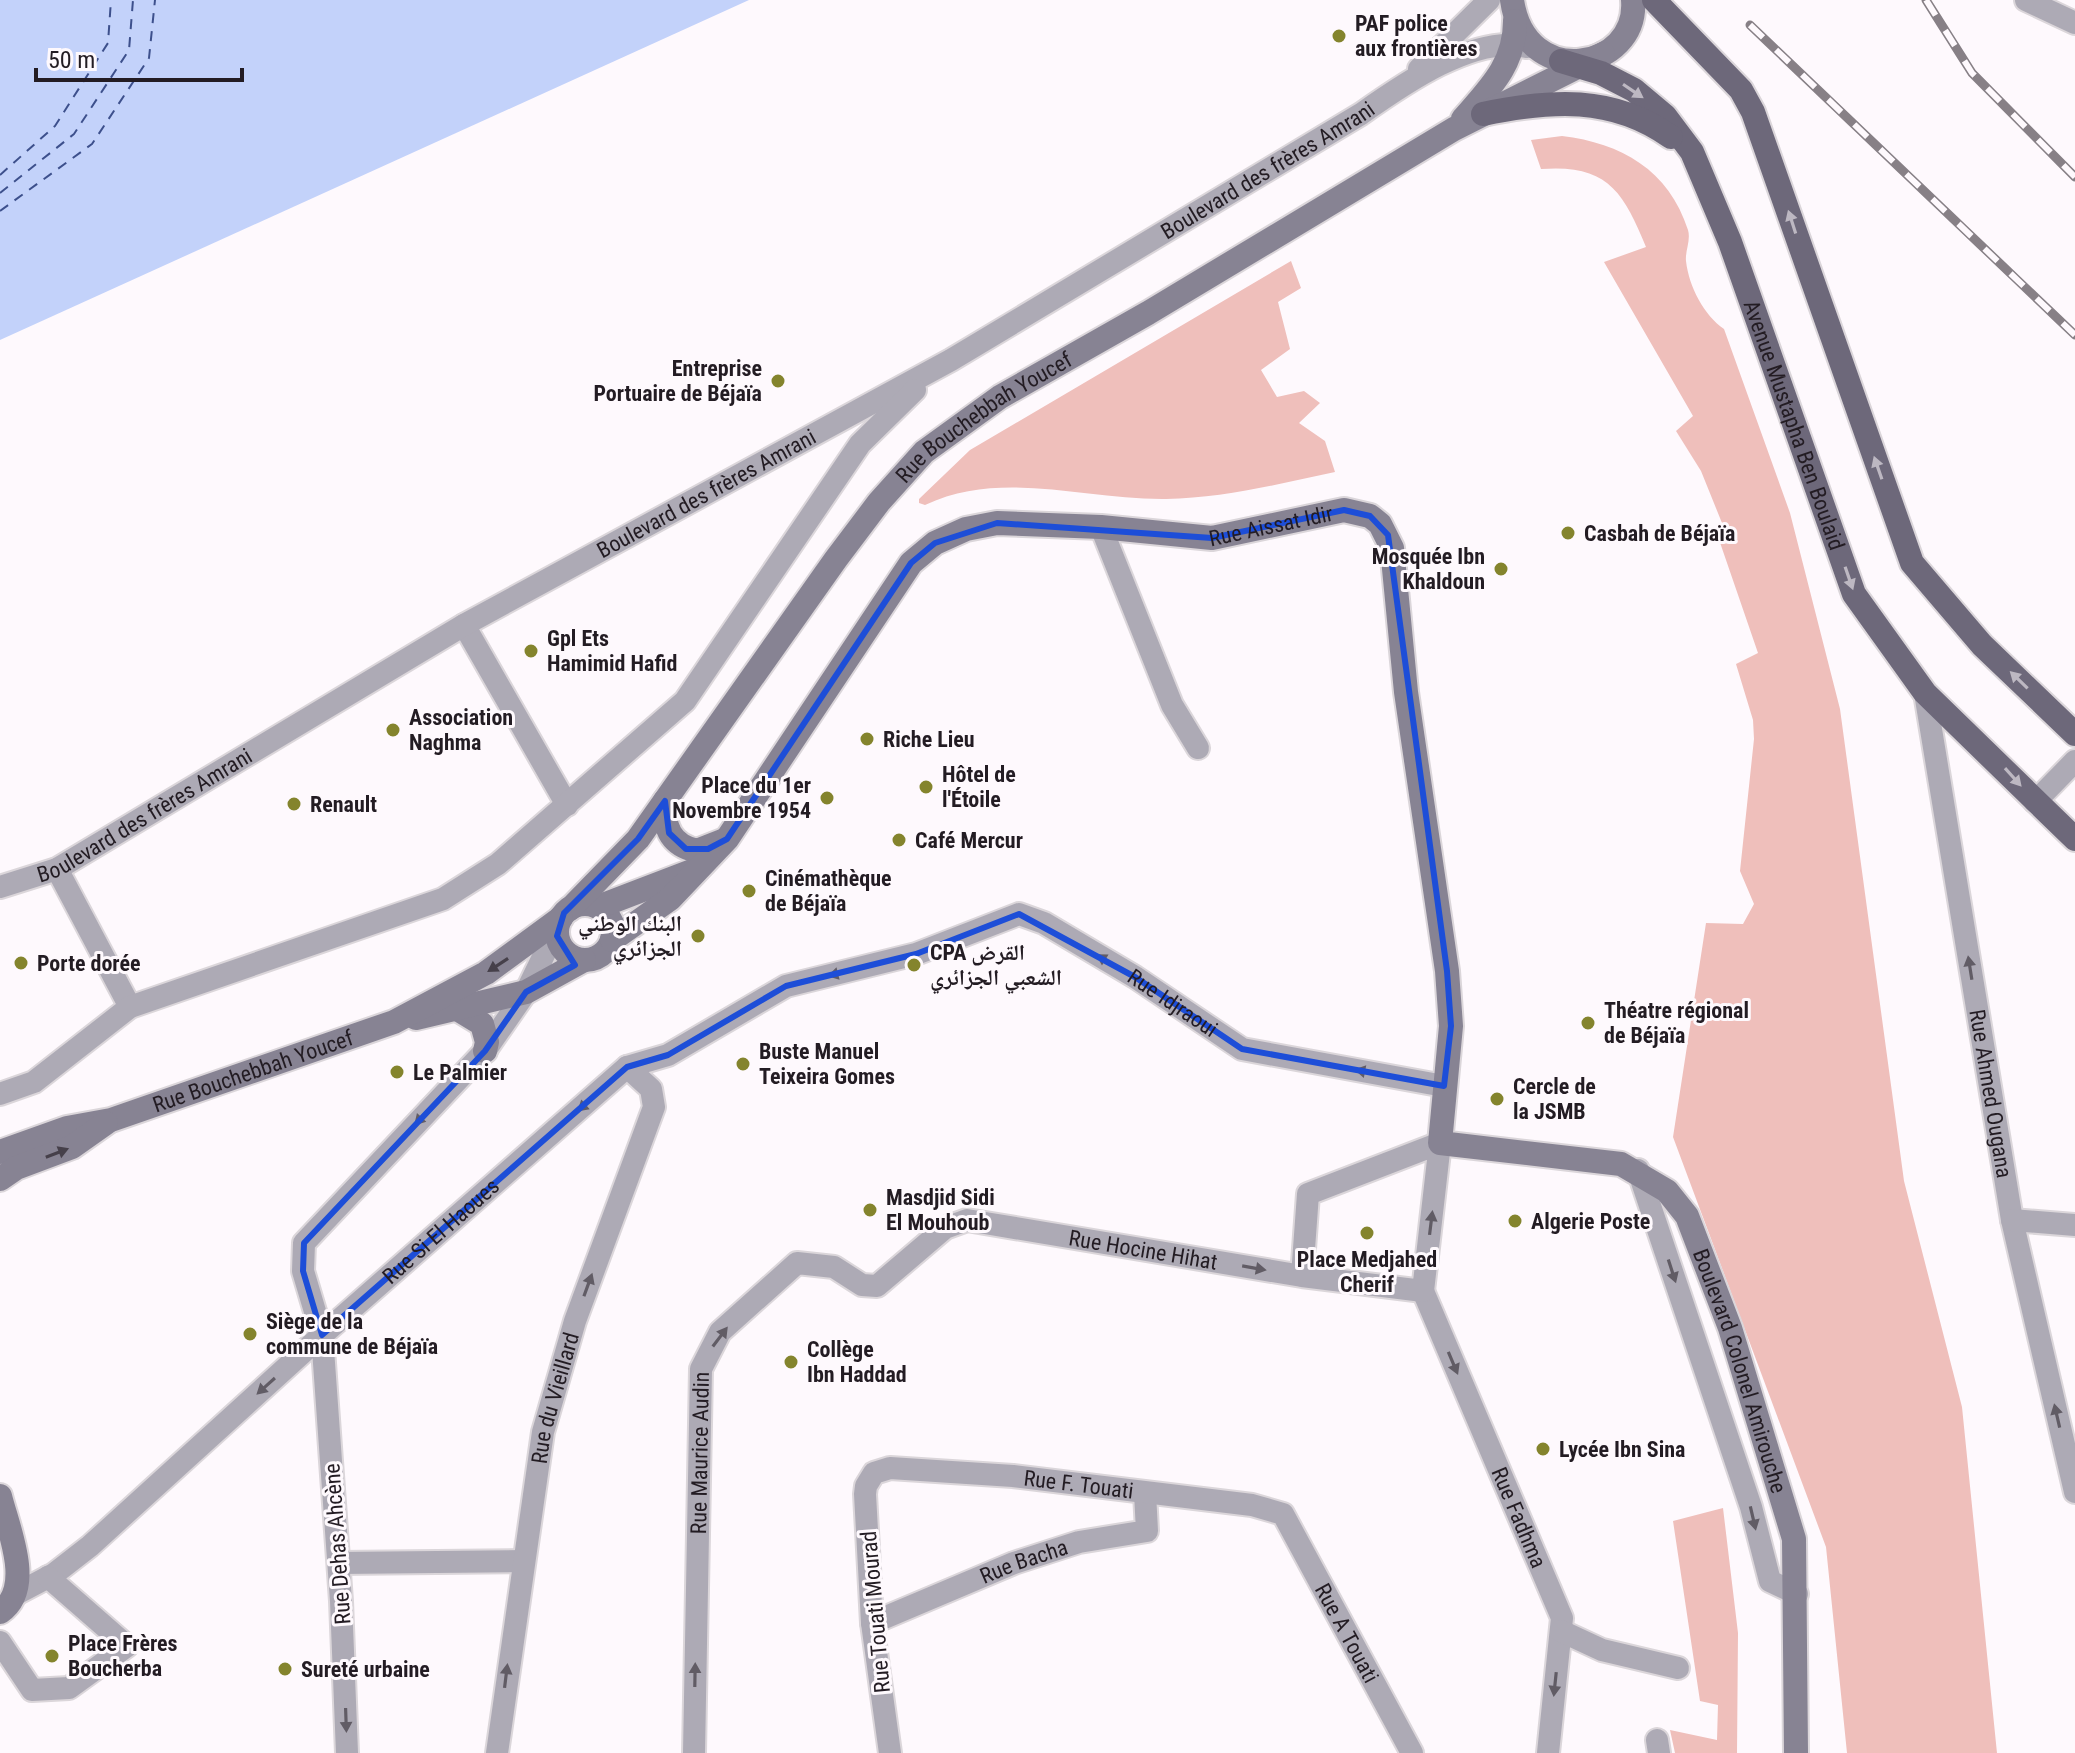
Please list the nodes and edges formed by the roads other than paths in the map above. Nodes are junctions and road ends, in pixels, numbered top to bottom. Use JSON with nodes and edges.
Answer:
{"nodes":[{"id":1,"x":1489,"y":0,"type":"edge"},
{"id":2,"x":1633,"y":0,"type":"edge"},
{"id":3,"x":1641,"y":0,"type":"edge"},
{"id":4,"x":1654,"y":0,"type":"edge"},
{"id":5,"x":2026,"y":0,"type":"edge"},
{"id":6,"x":2075,"y":23,"type":"edge"},
{"id":7,"x":1629,"y":25,"type":"junction"},
{"id":8,"x":1520,"y":29,"type":"edge"},
{"id":9,"x":1570,"y":63,"type":"junction"},
{"id":10,"x":1404,"y":84,"type":"junction"},
{"id":11,"x":1483,"y":114,"type":"junction"},
{"id":12,"x":1454,"y":129,"type":"junction"},
{"id":13,"x":1692,"y":152,"type":"junction"},
{"id":14,"x":951,"y":360,"type":"junction"},
{"id":15,"x":1101,"y":527,"type":"junction"},
{"id":16,"x":464,"y":625,"type":"junction"},
{"id":17,"x":1925,"y":693,"type":"junction"},
{"id":18,"x":2075,"y":734,"type":"edge"},
{"id":19,"x":1198,"y":748,"type":"dead end"},
{"id":20,"x":2075,"y":761,"type":"edge"},
{"id":21,"x":665,"y":801,"type":"junction"},
{"id":22,"x":2035,"y":802,"type":"junction"},
{"id":23,"x":567,"y":805,"type":"junction"},
{"id":24,"x":638,"y":839,"type":"junction"},
{"id":25,"x":727,"y":839,"type":"junction"},
{"id":26,"x":2075,"y":839,"type":"edge"},
{"id":27,"x":701,"y":867,"type":"junction"},
{"id":28,"x":57,"y":869,"type":"junction"},
{"id":29,"x":0,"y":887,"type":"edge"},
{"id":30,"x":624,"y":900,"type":"junction"},
{"id":31,"x":598,"y":907,"type":"junction"},
{"id":32,"x":563,"y":918,"type":"junction"},
{"id":33,"x":613,"y":935,"type":"junction"},
{"id":34,"x":916,"y":954,"type":"joint"},
{"id":35,"x":584,"y":960,"type":"junction"},
{"id":36,"x":526,"y":992,"type":"junction"},
{"id":37,"x":130,"y":1007,"type":"junction"},
{"id":38,"x":459,"y":1010,"type":"junction"},
{"id":39,"x":394,"y":1022,"type":"junction"},
{"id":40,"x":485,"y":1051,"type":"junction"},
{"id":41,"x":627,"y":1067,"type":"junction"},
{"id":42,"x":1444,"y":1086,"type":"junction"},
{"id":43,"x":0,"y":1094,"type":"edge"},
{"id":44,"x":111,"y":1120,"type":"junction"},
{"id":45,"x":1440,"y":1143,"type":"junction"},
{"id":46,"x":0,"y":1152,"type":"edge"},
{"id":47,"x":1638,"y":1170,"type":"junction"},
{"id":48,"x":0,"y":1179,"type":"edge"},
{"id":49,"x":2012,"y":1220,"type":"junction"},
{"id":50,"x":984,"y":1221,"type":"joint"},
{"id":51,"x":2075,"y":1225,"type":"edge"},
{"id":52,"x":1302,"y":1276,"type":"junction"},
{"id":53,"x":1423,"y":1291,"type":"junction"},
{"id":54,"x":322,"y":1335,"type":"junction"},
{"id":55,"x":874,"y":1473,"type":"joint"},
{"id":56,"x":2075,"y":1492,"type":"edge"},
{"id":57,"x":1145,"y":1493,"type":"junction"},
{"id":58,"x":0,"y":1496,"type":"edge"},
{"id":59,"x":1283,"y":1514,"type":"joint"},
{"id":60,"x":523,"y":1561,"type":"junction"},
{"id":61,"x":339,"y":1563,"type":"junction"},
{"id":62,"x":48,"y":1577,"type":"junction"},
{"id":63,"x":1797,"y":1594,"type":"junction"},
{"id":64,"x":8,"y":1603,"type":"edge"},
{"id":65,"x":872,"y":1623,"type":"junction"},
{"id":66,"x":1561,"y":1631,"type":"junction"},
{"id":67,"x":0,"y":1642,"type":"edge"},
{"id":68,"x":1678,"y":1668,"type":"dead end"},
{"id":69,"x":347,"y":1753,"type":"edge"},
{"id":70,"x":497,"y":1753,"type":"edge"},
{"id":71,"x":694,"y":1753,"type":"edge"},
{"id":72,"x":890,"y":1753,"type":"edge"},
{"id":73,"x":1412,"y":1753,"type":"edge"},
{"id":74,"x":1548,"y":1753,"type":"edge"},
{"id":75,"x":1796,"y":1753,"type":"edge"}],
"edges":[{"from":1,"to":10,"type":"street","name":"Boulevard des frères Amrani"},
{"from":2,"to":7,"type":"main road"},
{"from":3,"to":7,"type":"street"},
{"from":18,"to":4,"type":"main road","one_way":true},
{"from":5,"to":6,"type":"street"},
{"from":7,"to":9,"type":"main road","name":"Rue Bouchebbah Youcef"},
{"from":8,"to":9,"type":"main road"},
{"from":8,"to":10,"type":"street","name":"Boulevard des frères Amrani"},
{"from":8,"to":12,"type":"main road","name":"Rue Bouchebbah Youcef"},
{"from":9,"to":11,"type":"main road","name":"Rue Bouchebbah Youcef"},
{"from":9,"to":13,"type":"main road","name":"Avenue Mustapha Ben Boulaid","one_way":true},
{"from":10,"to":14,"type":"street","name":"Boulevard des frères Amrani"},
{"from":11,"to":12,"type":"main road","name":"Rue Bouchebbah Youcef"},
{"from":11,"to":13,"type":"main road"},
{"from":12,"to":21,"type":"main road","name":"Rue Bouchebbah Youcef"},
{"from":13,"to":17,"type":"main road","name":"Avenue Mustapha Ben Boulaid","one_way":true},
{"from":14,"to":16,"type":"street","name":"Boulevard des frères Amrani"},
{"from":14,"to":23,"type":"street"},
{"from":15,"to":19,"type":"street"},
{"from":15,"to":25,"type":"main road","name":"Rue Aissat Idir"},
{"from":15,"to":42,"type":"main road","name":"Rue Aissat Idir"},
{"from":16,"to":23,"type":"street"},
{"from":16,"to":28,"type":"street","name":"Boulevard des frères Amrani"},
{"from":17,"to":22,"type":"main road","name":"Avenue Mustapha Ben Boulaid","one_way":true},
{"from":49,"to":17,"type":"street","name":"Rue Ahmed Ougana","one_way":true},
{"from":20,"to":22,"type":"street"},
{"from":21,"to":24,"type":"main road","name":"Rue Bouchebbah Youcef"},
{"from":21,"to":25,"type":"main road"},
{"from":22,"to":26,"type":"main road","name":"Avenue Mustapha Ben Boulaid"},
{"from":23,"to":37,"type":"street"},
{"from":24,"to":30,"type":"main road","name":"Rue Bouchebbah Youcef"},
{"from":24,"to":32,"type":"main road","name":"Rue Bouchebbah Youcef"},
{"from":25,"to":27,"type":"main road","name":"Rue Aissat Idir"},
{"from":27,"to":30,"type":"main road","name":"Rue Aissat Idir"},
{"from":27,"to":33,"type":"main road","name":"Rue Aissat Idir"},
{"from":28,"to":29,"type":"street","name":"Boulevard des frères Amrani"},
{"from":28,"to":37,"type":"street"},
{"from":30,"to":31,"type":"main road","name":"Rue Aissat Idir"},
{"from":30,"to":33,"type":"main road","name":"Rue Bouchebbah Youcef"},
{"from":31,"to":32,"type":"main road"},
{"from":31,"to":33,"type":"main road"},
{"from":32,"to":35,"type":"main road"},
{"from":32,"to":36,"type":"street","name":"Rue Bouchebbah Youcef"},
{"from":32,"to":39,"type":"main road","name":"Rue Bouchebbah Youcef","one_way":true},
{"from":33,"to":35,"type":"main road"},
{"from":34,"to":41,"type":"street","name":"Rue Si El Haoues","one_way":true},
{"from":42,"to":34,"type":"street","name":"Rue Idjraoui","one_way":true},
{"from":35,"to":36,"type":"main road","name":"Rue Bouchebbah Youcef"},
{"from":36,"to":38,"type":"main road","name":"Rue Bouchebbah Youcef"},
{"from":36,"to":40,"type":"street","name":"Rue Dehas Ahcène"},
{"from":37,"to":43,"type":"street"},
{"from":38,"to":39,"type":"main road","name":"Rue Bouchebbah Youcef"},
{"from":38,"to":40,"type":"main road"},
{"from":39,"to":44,"type":"main road","name":"Rue Bouchebbah Youcef"},
{"from":40,"to":54,"type":"street","name":"Rue Dehas Ahcène","one_way":true},
{"from":41,"to":54,"type":"street","name":"Rue Si El Haoues","one_way":true},
{"from":60,"to":41,"type":"street","name":"Rue du Vieillard","one_way":true},
{"from":42,"to":45,"type":"main road","name":"Rue Aissat Idir"},
{"from":44,"to":46,"type":"main road","name":"Rue Bouchebbah Youcef"},
{"from":48,"to":44,"type":"main road","name":"Rue Bouchebbah Youcef","one_way":true},
{"from":45,"to":47,"type":"main road","name":"Boulevard Colonel Amirouche"},
{"from":45,"to":52,"type":"street"},
{"from":53,"to":45,"type":"street","one_way":true},
{"from":47,"to":63,"type":"street","name":"Boulevard Colonel Amirouche","one_way":true},
{"from":47,"to":63,"type":"main road","name":"Boulevard Colonel Amirouche"},
{"from":49,"to":51,"type":"street"},
{"from":56,"to":49,"type":"street","name":"Rue Ahmed Ougana","one_way":true},
{"from":50,"to":52,"type":"street","name":"Rue Hocine Hihat","one_way":true},
{"from":71,"to":50,"type":"street","name":"Rue Maurice Audin","one_way":true},
{"from":52,"to":53,"type":"street"},
{"from":53,"to":66,"type":"street","name":"Rue Fadhma","one_way":true},
{"from":54,"to":61,"type":"street","name":"Rue Dehas Ahcène"},
{"from":54,"to":62,"type":"street","name":"Rue Si El Haoues","one_way":true},
{"from":55,"to":57,"type":"street","name":"Rue F. Touati"},
{"from":55,"to":65,"type":"street","name":"Rue Touati Mourad"},
{"from":57,"to":59,"type":"street","name":"Rue F. Touati"},
{"from":57,"to":65,"type":"street","name":"Rue Bacha"},
{"from":58,"to":64,"type":"main road"},
{"from":59,"to":73,"type":"street","name":"Rue A Touati"},
{"from":60,"to":61,"type":"street"},
{"from":70,"to":60,"type":"street","name":"Rue du Vieillard","one_way":true},
{"from":61,"to":69,"type":"street","name":"Rue Dehas Ahcène","one_way":true},
{"from":62,"to":64,"type":"street","name":"Rue Si El Haoues"},
{"from":62,"to":67,"type":"street"},
{"from":63,"to":75,"type":"main road","name":"Boulevard Colonel Amirouche"},
{"from":65,"to":72,"type":"street","name":"Rue Touati Mourad"},
{"from":66,"to":68,"type":"street"},
{"from":66,"to":74,"type":"street","name":"Rue Fadhma","one_way":true}]}
